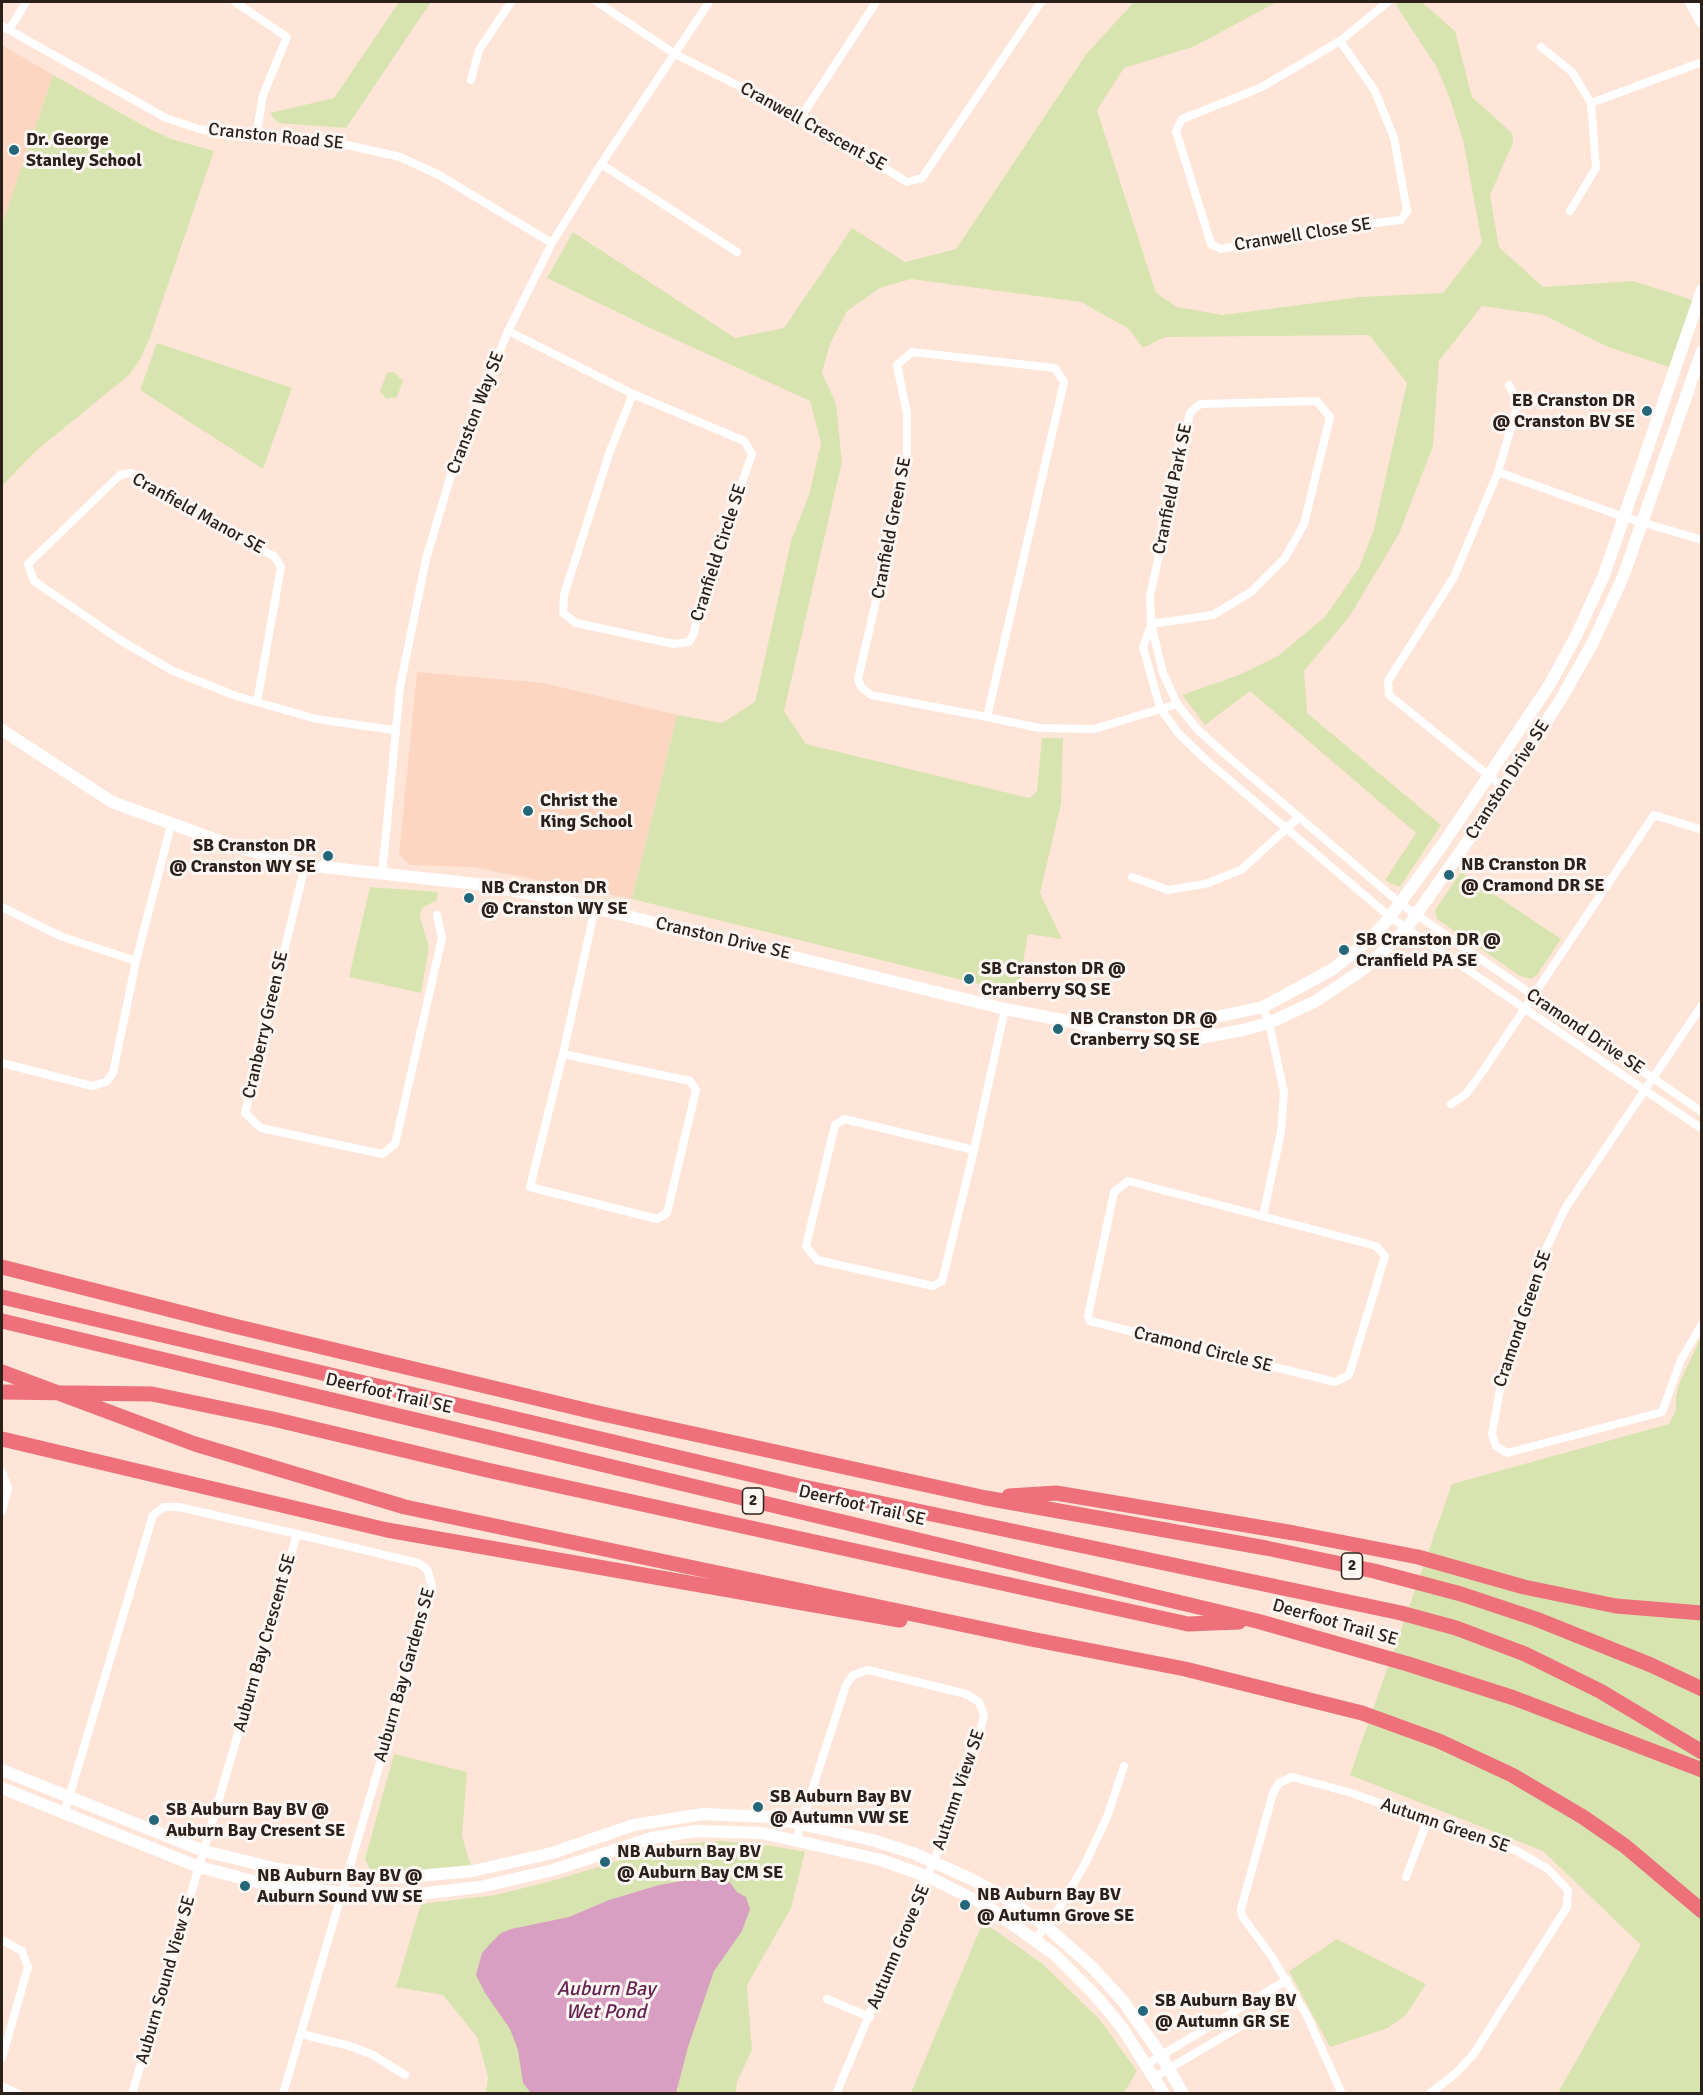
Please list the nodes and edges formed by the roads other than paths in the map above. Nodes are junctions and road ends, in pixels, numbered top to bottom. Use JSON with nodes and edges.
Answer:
{"nodes":[{"id":1,"x":26,"y":2,"type":"edge"},
{"id":2,"x":236,"y":2,"type":"edge"},
{"id":3,"x":511,"y":2,"type":"edge"},
{"id":4,"x":597,"y":2,"type":"edge"},
{"id":5,"x":709,"y":2,"type":"edge"},
{"id":6,"x":876,"y":2,"type":"edge"},
{"id":7,"x":1041,"y":2,"type":"edge"},
{"id":8,"x":1388,"y":2,"type":"edge"},
{"id":9,"x":1691,"y":2,"type":"edge"},
{"id":10,"x":1701,"y":22,"type":"edge"},
{"id":11,"x":5,"y":28,"type":"edge"},
{"id":12,"x":1341,"y":41,"type":"junction"},
{"id":13,"x":1541,"y":47,"type":"dead end"},
{"id":14,"x":675,"y":54,"type":"junction"},
{"id":15,"x":1701,"y":62,"type":"edge"},
{"id":16,"x":471,"y":80,"type":"dead end"},
{"id":17,"x":1591,"y":103,"type":"junction"},
{"id":18,"x":801,"y":117,"type":"junction"},
{"id":19,"x":256,"y":137,"type":"junction"},
{"id":20,"x":601,"y":164,"type":"junction"},
{"id":21,"x":1570,"y":211,"type":"dead end"},
{"id":22,"x":552,"y":243,"type":"junction"},
{"id":23,"x":737,"y":252,"type":"dead end"},
{"id":24,"x":1701,"y":290,"type":"edge"},
{"id":25,"x":1695,"y":328,"type":"edge"},
{"id":26,"x":508,"y":332,"type":"junction"},
{"id":27,"x":1683,"y":347,"type":"junction"},
{"id":28,"x":1701,"y":352,"type":"edge"},
{"id":29,"x":1509,"y":385,"type":"dead end"},
{"id":30,"x":633,"y":394,"type":"junction"},
{"id":31,"x":1498,"y":472,"type":"junction"},
{"id":32,"x":1624,"y":517,"type":"junction"},
{"id":33,"x":1643,"y":522,"type":"junction"},
{"id":34,"x":1701,"y":540,"type":"edge"},
{"id":35,"x":1151,"y":624,"type":"junction"},
{"id":36,"x":257,"y":702,"type":"junction"},
{"id":37,"x":1177,"y":704,"type":"junction"},
{"id":38,"x":1160,"y":708,"type":"junction"},
{"id":39,"x":987,"y":717,"type":"junction"},
{"id":40,"x":2,"y":730,"type":"edge"},
{"id":41,"x":394,"y":730,"type":"junction"},
{"id":42,"x":1486,"y":776,"type":"junction"},
{"id":43,"x":1503,"y":787,"type":"junction"},
{"id":44,"x":1298,"y":818,"type":"junction"},
{"id":45,"x":171,"y":825,"type":"junction"},
{"id":46,"x":1287,"y":829,"type":"junction"},
{"id":47,"x":1701,"y":830,"type":"edge"},
{"id":48,"x":305,"y":865,"type":"junction"},
{"id":49,"x":382,"y":875,"type":"junction"},
{"id":50,"x":1132,"y":877,"type":"dead end"},
{"id":51,"x":1401,"y":904,"type":"junction"},
{"id":52,"x":2,"y":907,"type":"edge"},
{"id":53,"x":595,"y":908,"type":"junction"},
{"id":54,"x":437,"y":915,"type":"dead end"},
{"id":55,"x":1417,"y":915,"type":"junction"},
{"id":56,"x":1390,"y":917,"type":"junction"},
{"id":57,"x":1406,"y":929,"type":"junction"},
{"id":58,"x":136,"y":961,"type":"junction"},
{"id":59,"x":1534,"y":996,"type":"junction"},
{"id":60,"x":1701,"y":1005,"type":"edge"},
{"id":61,"x":1263,"y":1007,"type":"junction"},
{"id":62,"x":1005,"y":1009,"type":"junction"},
{"id":63,"x":1525,"y":1010,"type":"junction"},
{"id":64,"x":1078,"y":1023,"type":"junction"},
{"id":65,"x":1269,"y":1023,"type":"junction"},
{"id":66,"x":563,"y":1054,"type":"junction"},
{"id":67,"x":2,"y":1063,"type":"edge"},
{"id":68,"x":1652,"y":1078,"type":"junction"},
{"id":69,"x":1643,"y":1091,"type":"junction"},
{"id":70,"x":1451,"y":1104,"type":"dead end"},
{"id":71,"x":1701,"y":1112,"type":"edge"},
{"id":72,"x":1701,"y":1129,"type":"edge"},
{"id":73,"x":974,"y":1149,"type":"junction"},
{"id":74,"x":1263,"y":1216,"type":"junction"},
{"id":75,"x":2,"y":1266,"type":"edge"},
{"id":76,"x":2,"y":1297,"type":"edge"},
{"id":77,"x":2,"y":1321,"type":"edge"},
{"id":78,"x":1701,"y":1324,"type":"edge"},
{"id":79,"x":2,"y":1372,"type":"edge"},
{"id":80,"x":3,"y":1392,"type":"edge"},
{"id":81,"x":2,"y":1438,"type":"edge"},
{"id":82,"x":2,"y":1472,"type":"edge"},
{"id":83,"x":986,"y":1498,"type":"junction"},
{"id":84,"x":2,"y":1510,"type":"edge"},
{"id":85,"x":297,"y":1534,"type":"junction"},
{"id":86,"x":1701,"y":1613,"type":"edge"},
{"id":87,"x":1257,"y":1621,"type":"junction"},
{"id":88,"x":986,"y":1629,"type":"junction"},
{"id":89,"x":1701,"y":1689,"type":"edge"},
{"id":90,"x":1701,"y":1752,"type":"edge"},
{"id":91,"x":1124,"y":1766,"type":"dead end"},
{"id":92,"x":2,"y":1770,"type":"edge"},
{"id":93,"x":1701,"y":1770,"type":"edge"},
{"id":94,"x":2,"y":1788,"type":"edge"},
{"id":95,"x":68,"y":1797,"type":"junction"},
{"id":96,"x":63,"y":1814,"type":"junction"},
{"id":97,"x":1428,"y":1819,"type":"junction"},
{"id":98,"x":802,"y":1824,"type":"junction"},
{"id":99,"x":796,"y":1840,"type":"junction"},
{"id":100,"x":204,"y":1851,"type":"junction"},
{"id":101,"x":935,"y":1862,"type":"junction"},
{"id":102,"x":199,"y":1867,"type":"junction"},
{"id":103,"x":347,"y":1877,"type":"junction"},
{"id":104,"x":929,"y":1877,"type":"junction"},
{"id":105,"x":1406,"y":1877,"type":"dead end"},
{"id":106,"x":342,"y":1893,"type":"junction"},
{"id":107,"x":1701,"y":1911,"type":"edge"},
{"id":108,"x":1046,"y":1926,"type":"junction"},
{"id":109,"x":2,"y":1940,"type":"edge"},
{"id":110,"x":1035,"y":1940,"type":"junction"},
{"id":111,"x":1287,"y":1980,"type":"junction"},
{"id":112,"x":1295,"y":1994,"type":"junction"},
{"id":113,"x":827,"y":1999,"type":"dead end"},
{"id":114,"x":870,"y":2017,"type":"junction"},
{"id":115,"x":301,"y":2034,"type":"junction"},
{"id":116,"x":1161,"y":2055,"type":"junction"},
{"id":117,"x":2,"y":2058,"type":"edge"},
{"id":118,"x":1147,"y":2064,"type":"junction"},
{"id":119,"x":1169,"y":2069,"type":"junction"},
{"id":120,"x":405,"y":2076,"type":"dead end"},
{"id":121,"x":1155,"y":2077,"type":"junction"},
{"id":122,"x":2,"y":2086,"type":"edge"},
{"id":123,"x":19,"y":2094,"type":"edge"},
{"id":124,"x":132,"y":2094,"type":"edge"},
{"id":125,"x":283,"y":2094,"type":"edge"},
{"id":126,"x":837,"y":2094,"type":"edge"},
{"id":127,"x":1164,"y":2094,"type":"edge"},
{"id":128,"x":1183,"y":2094,"type":"edge"},
{"id":129,"x":1342,"y":2094,"type":"edge"},
{"id":130,"x":1429,"y":2094,"type":"edge"}],
"edges":[{"from":1,"to":11,"type":"street"},
{"from":2,"to":19,"type":"street"},
{"from":3,"to":16,"type":"street"},
{"from":4,"to":14,"type":"street","name":"Cranwell Crescent SE"},
{"from":5,"to":14,"type":"street","name":"Cranston Way SE"},
{"from":6,"to":18,"type":"street"},
{"from":7,"to":18,"type":"street","name":"Cranwell Crescent SE"},
{"from":8,"to":12,"type":"street","name":"Cranwell Close SE"},
{"from":9,"to":10,"type":"street"},
{"from":11,"to":19,"type":"street","name":"Cranston Road SE"},
{"from":12,"to":12,"type":"street","name":"Cranwell Close SE"},
{"from":13,"to":17,"type":"street"},
{"from":14,"to":18,"type":"street","name":"Cranwell Crescent SE"},
{"from":14,"to":20,"type":"street","name":"Cranston Way SE"},
{"from":15,"to":17,"type":"street"},
{"from":17,"to":21,"type":"street"},
{"from":19,"to":22,"type":"street","name":"Cranston Road SE"},
{"from":20,"to":22,"type":"street","name":"Cranston Way SE"},
{"from":20,"to":23,"type":"street"},
{"from":22,"to":26,"type":"street","name":"Cranston Way SE"},
{"from":24,"to":25,"type":"street","name":"Cranston Drive SE"},
{"from":25,"to":27,"type":"street","name":"Cranston Drive SE"},
{"from":26,"to":30,"type":"street","name":"Cranfield Circle SE"},
{"from":26,"to":41,"type":"street","name":"Cranston Way SE"},
{"from":27,"to":28,"type":"street"},
{"from":27,"to":32,"type":"street","name":"Cranston Drive SE"},
{"from":28,"to":33,"type":"street","name":"Cranston Drive SE"},
{"from":29,"to":31,"type":"street"},
{"from":30,"to":30,"type":"street","name":"Cranfield Circle SE"},
{"from":31,"to":32,"type":"street"},
{"from":31,"to":42,"type":"street"},
{"from":32,"to":33,"type":"street"},
{"from":32,"to":42,"type":"street","name":"Cranston Drive SE"},
{"from":33,"to":34,"type":"street"},
{"from":33,"to":43,"type":"street","name":"Cranston Drive SE"},
{"from":35,"to":35,"type":"street","name":"Cranfield Park SE"},
{"from":35,"to":37,"type":"street","name":"Cranfield Park SE"},
{"from":35,"to":38,"type":"street","name":"Cranfield Park SE"},
{"from":36,"to":36,"type":"street","name":"Cranfield Manor SE"},
{"from":36,"to":41,"type":"street","name":"Cranfield Manor SE"},
{"from":37,"to":38,"type":"street","name":"Cranfield Green SE"},
{"from":37,"to":44,"type":"street","name":"Cranfield Park SE"},
{"from":38,"to":39,"type":"street","name":"Cranfield Green SE"},
{"from":38,"to":46,"type":"street","name":"Cranfield Park SE"},
{"from":39,"to":39,"type":"street","name":"Cranfield Green SE"},
{"from":40,"to":45,"type":"street","name":"Cranston Drive SE"},
{"from":41,"to":49,"type":"street","name":"Cranston Way SE"},
{"from":42,"to":43,"type":"street"},
{"from":42,"to":51,"type":"street","name":"Cranston Drive SE"},
{"from":43,"to":55,"type":"street","name":"Cranston Drive SE"},
{"from":44,"to":46,"type":"street"},
{"from":44,"to":51,"type":"street","name":"Cranfield Park SE"},
{"from":45,"to":48,"type":"street","name":"Cranston Drive SE"},
{"from":45,"to":58,"type":"street"},
{"from":46,"to":50,"type":"street"},
{"from":46,"to":56,"type":"street","name":"Cranfield Park SE"},
{"from":47,"to":59,"type":"street"},
{"from":48,"to":49,"type":"street","name":"Cranston Drive SE"},
{"from":48,"to":54,"type":"street","name":"Cranberry Green SE"},
{"from":49,"to":53,"type":"street","name":"Cranston Drive SE"},
{"from":51,"to":55,"type":"street","name":"Cramond Drive SE"},
{"from":51,"to":56,"type":"street","name":"Cranston Drive SE"},
{"from":52,"to":58,"type":"street"},
{"from":53,"to":62,"type":"street","name":"Cranston Drive SE"},
{"from":53,"to":66,"type":"street"},
{"from":55,"to":57,"type":"street","name":"Cranston Drive SE"},
{"from":55,"to":59,"type":"street","name":"Cramond Drive SE"},
{"from":56,"to":57,"type":"street","name":"Cramond Drive SE"},
{"from":56,"to":61,"type":"street","name":"Cranston Drive SE"},
{"from":57,"to":63,"type":"street","name":"Cramond Drive SE"},
{"from":57,"to":65,"type":"street","name":"Cranston Drive SE"},
{"from":58,"to":67,"type":"street"},
{"from":59,"to":63,"type":"street"},
{"from":59,"to":68,"type":"street","name":"Cramond Drive SE"},
{"from":60,"to":68,"type":"street"},
{"from":61,"to":64,"type":"street","name":"Cranston Drive SE"},
{"from":61,"to":65,"type":"street"},
{"from":62,"to":64,"type":"street","name":"Cranston Drive SE"},
{"from":62,"to":73,"type":"street"},
{"from":63,"to":69,"type":"street","name":"Cramond Drive SE"},
{"from":63,"to":70,"type":"street"},
{"from":64,"to":65,"type":"street","name":"Cranston Drive SE"},
{"from":65,"to":74,"type":"street"},
{"from":66,"to":66,"type":"street"},
{"from":68,"to":69,"type":"street","name":"Cramond Drive SE"},
{"from":68,"to":71,"type":"street"},
{"from":69,"to":72,"type":"street"},
{"from":69,"to":78,"type":"street","name":"Cramond Green SE"},
{"from":73,"to":73,"type":"street"},
{"from":74,"to":74,"type":"street","name":"Cramond Circle SE"},
{"from":75,"to":83,"type":"highway","name":"Deerfoot Trail SE","number":"2"},
{"from":76,"to":90,"type":"highway"},
{"from":77,"to":87,"type":"highway","name":"Deerfoot Trail SE","number":"2"},
{"from":79,"to":88,"type":"highway"},
{"from":80,"to":87,"type":"highway"},
{"from":81,"to":88,"type":"highway"},
{"from":82,"to":84,"type":"street"},
{"from":83,"to":86,"type":"highway"},
{"from":83,"to":89,"type":"highway","name":"Deerfoot Trail SE","number":"2"},
{"from":85,"to":95,"type":"street","name":"Auburn Bay Crescent SE"},
{"from":85,"to":100,"type":"street","name":"Auburn Bay Crescent SE"},
{"from":85,"to":103,"type":"street","name":"Auburn Bay Gardens SE"},
{"from":87,"to":93,"type":"highway","name":"Deerfoot Trail SE","number":"2"},
{"from":88,"to":107,"type":"highway"},
{"from":91,"to":108,"type":"street"},
{"from":92,"to":95,"type":"street"},
{"from":94,"to":96,"type":"street"},
{"from":95,"to":96,"type":"street","name":"Auburn Bay Crescent SE"},
{"from":95,"to":100,"type":"street"},
{"from":96,"to":102,"type":"street"},
{"from":97,"to":105,"type":"street"},
{"from":97,"to":111,"type":"street","name":"Autumn Green SE"},
{"from":97,"to":130,"type":"street","name":"Autumn Green SE"},
{"from":98,"to":99,"type":"street","name":"Autumn View SE"},
{"from":98,"to":101,"type":"street"},
{"from":98,"to":101,"type":"street","name":"Autumn View SE"},
{"from":98,"to":103,"type":"street"},
{"from":99,"to":104,"type":"street"},
{"from":99,"to":106,"type":"street"},
{"from":100,"to":102,"type":"street","name":"Auburn Bay Crescent SE"},
{"from":100,"to":103,"type":"street"},
{"from":101,"to":104,"type":"street","name":"Autumn View SE"},
{"from":101,"to":108,"type":"street"},
{"from":102,"to":106,"type":"street"},
{"from":102,"to":124,"type":"street","name":"Auburn Sound View SE"},
{"from":103,"to":106,"type":"street"},
{"from":104,"to":110,"type":"street"},
{"from":104,"to":114,"type":"street","name":"Autumn Grove SE"},
{"from":106,"to":115,"type":"street"},
{"from":108,"to":110,"type":"street"},
{"from":108,"to":116,"type":"street"},
{"from":109,"to":117,"type":"street"},
{"from":110,"to":118,"type":"street"},
{"from":111,"to":112,"type":"street","name":"Autumn Green SE"},
{"from":111,"to":116,"type":"street"},
{"from":112,"to":119,"type":"street"},
{"from":112,"to":129,"type":"street","name":"Autumn Green SE"},
{"from":113,"to":114,"type":"street","name":"Autumn Grove SE"},
{"from":114,"to":126,"type":"street","name":"Autumn Grove SE"},
{"from":115,"to":120,"type":"street"},
{"from":115,"to":125,"type":"street"},
{"from":116,"to":118,"type":"street"},
{"from":116,"to":119,"type":"street"},
{"from":118,"to":121,"type":"street"},
{"from":119,"to":121,"type":"street"},
{"from":119,"to":128,"type":"street"},
{"from":121,"to":127,"type":"street"},
{"from":122,"to":123,"type":"street"}]}
